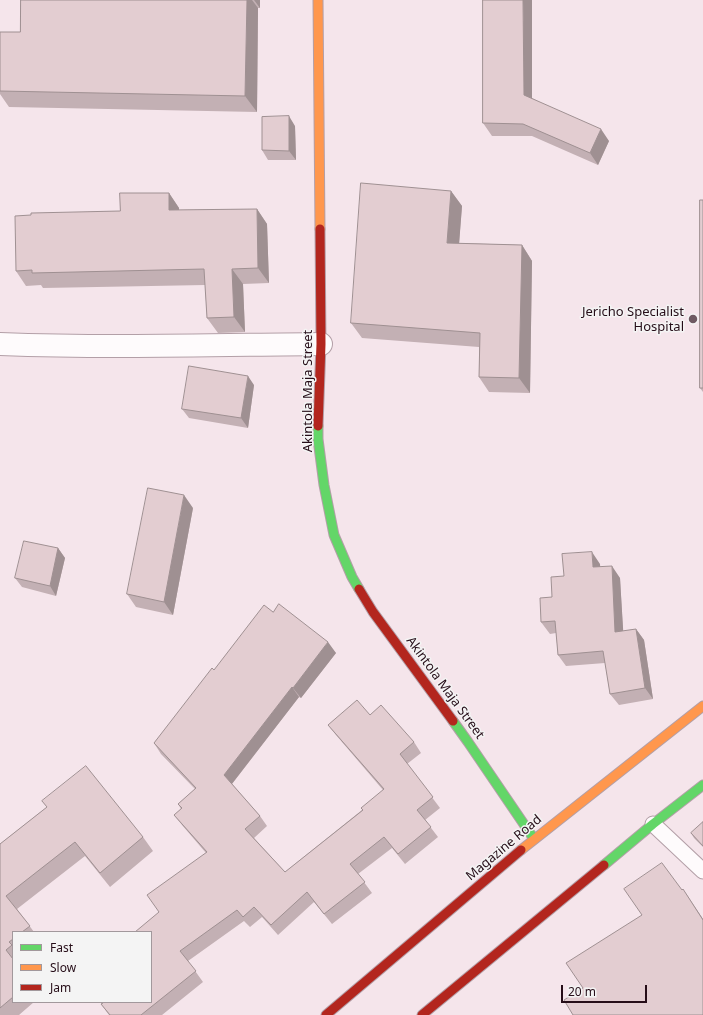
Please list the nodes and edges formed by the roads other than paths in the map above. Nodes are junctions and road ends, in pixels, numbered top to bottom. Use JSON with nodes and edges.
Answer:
{"nodes":[{"id":1,"x":318,"y":0,"type":"edge"},
{"id":2,"x":0,"y":344,"type":"edge"},
{"id":3,"x":321,"y":344,"type":"junction"},
{"id":4,"x":703,"y":706,"type":"edge"},
{"id":5,"x":703,"y":785,"type":"edge"},
{"id":6,"x":653,"y":824,"type":"junction"},
{"id":7,"x":534,"y":839,"type":"junction"},
{"id":8,"x":703,"y":871,"type":"edge"},
{"id":9,"x":326,"y":1015,"type":"edge"},
{"id":10,"x":422,"y":1015,"type":"edge"}],
"edges":[{"from":1,"to":3,"type":"street","name":"Akintola Maja Street"},
{"from":2,"to":3,"type":"street"},
{"from":3,"to":7,"type":"street","name":"Akintola Maja Street"},
{"from":4,"to":7,"type":"street","name":"Magazine Road"},
{"from":5,"to":6,"type":"street"},
{"from":6,"to":8,"type":"lane"},
{"from":6,"to":10,"type":"street"},
{"from":7,"to":9,"type":"street","name":"Magazine Road"}]}
